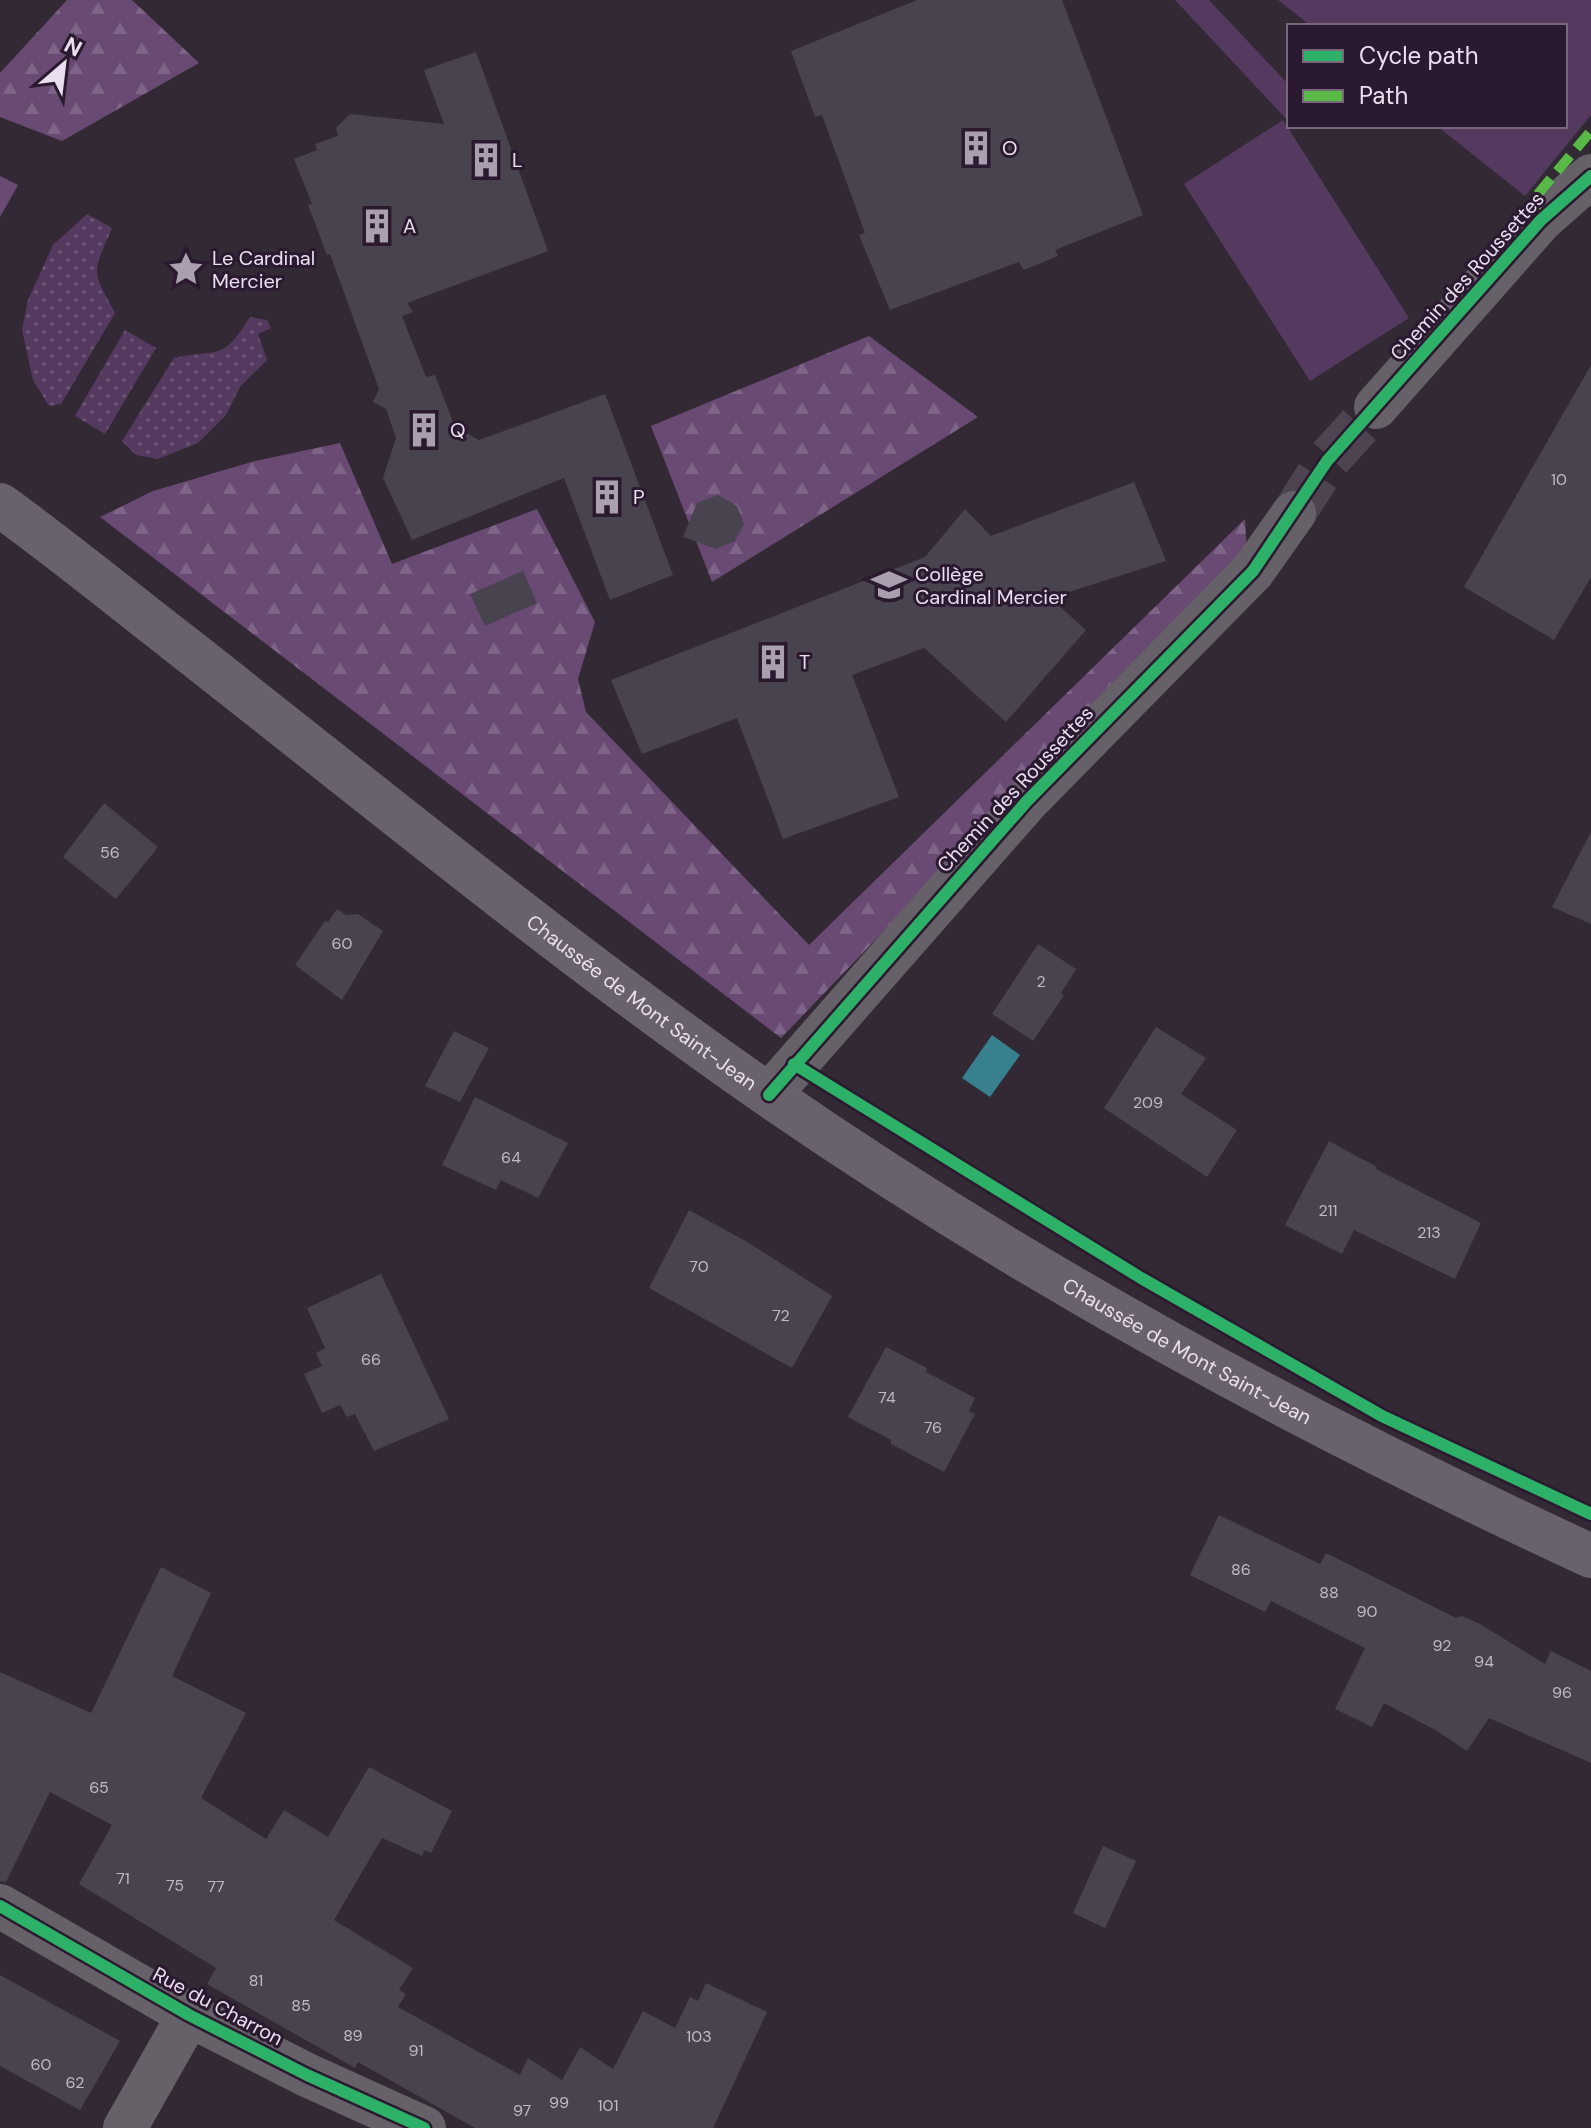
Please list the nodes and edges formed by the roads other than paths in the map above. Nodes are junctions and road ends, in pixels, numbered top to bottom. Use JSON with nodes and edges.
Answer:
{"nodes":[{"id":1,"x":1591,"y":176,"type":"edge"},
{"id":2,"x":1376,"y":407,"type":"tunnel mouth"},
{"id":3,"x":0,"y":505,"type":"edge"},
{"id":4,"x":1294,"y":513,"type":"tunnel mouth"},
{"id":5,"x":769,"y":1095,"type":"junction"},
{"id":6,"x":1591,"y":1556,"type":"edge"},
{"id":7,"x":0,"y":1906,"type":"edge"},
{"id":8,"x":189,"y":2015,"type":"junction"},
{"id":9,"x":125,"y":2128,"type":"edge"},
{"id":10,"x":424,"y":2128,"type":"edge"}],
"edges":[{"from":1,"to":2,"type":"street","name":"Chemin des Roussettes"},
{"from":3,"to":5,"type":"main road","name":"Chaussée de Mont Saint-Jean"},
{"from":4,"to":5,"type":"street","name":"Chemin des Roussettes"},
{"from":5,"to":6,"type":"main road","name":"Chaussée de Mont Saint-Jean"},
{"from":7,"to":8,"type":"street","name":"Rue du Charron"},
{"from":8,"to":9,"type":"street"},
{"from":8,"to":10,"type":"street","name":"Rue du Charron"}]}
